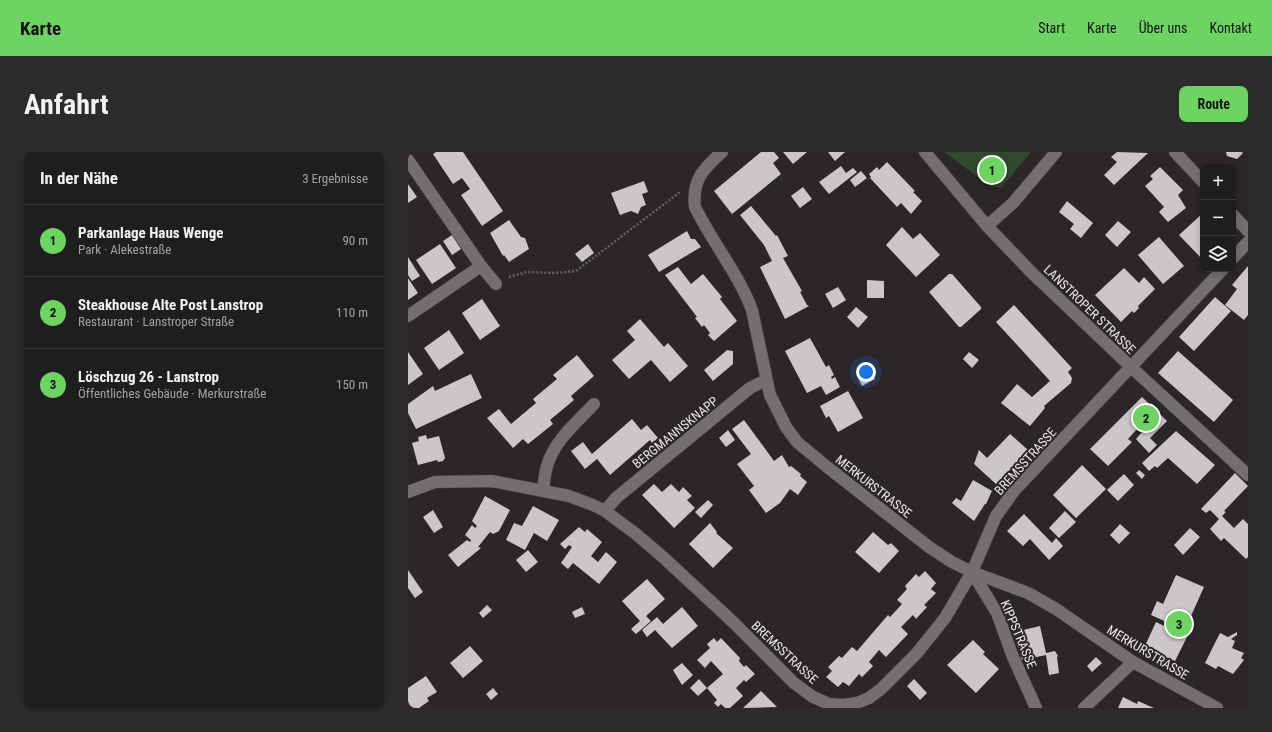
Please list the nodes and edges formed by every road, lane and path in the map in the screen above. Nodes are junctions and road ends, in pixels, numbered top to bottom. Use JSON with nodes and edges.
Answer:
{"nodes":[{"id":1,"x":722,"y":152,"type":"edge"},
{"id":2,"x":925,"y":152,"type":"edge"},
{"id":3,"x":1056,"y":152,"type":"edge"},
{"id":4,"x":1175,"y":152,"type":"edge"},
{"id":5,"x":408,"y":160,"type":"edge"},
{"id":6,"x":1200,"y":179,"type":"edge"},
{"id":7,"x":682,"y":190,"type":"dead end"},
{"id":8,"x":1236,"y":217,"type":"edge"},
{"id":9,"x":987,"y":226,"type":"junction"},
{"id":10,"x":1247,"y":227,"type":"edge"},
{"id":11,"x":1248,"y":242,"type":"edge"},
{"id":12,"x":1236,"y":255,"type":"edge"},
{"id":13,"x":481,"y":266,"type":"junction"},
{"id":14,"x":1220,"y":272,"type":"edge"},
{"id":15,"x":496,"y":284,"type":"joint"},
{"id":16,"x":408,"y":316,"type":"edge"},
{"id":17,"x":1130,"y":366,"type":"junction"},
{"id":18,"x":766,"y":380,"type":"junction"},
{"id":19,"x":594,"y":404,"type":"dead end"},
{"id":20,"x":1248,"y":475,"type":"edge"},
{"id":21,"x":543,"y":490,"type":"junction"},
{"id":22,"x":408,"y":492,"type":"edge"},
{"id":23,"x":605,"y":511,"type":"junction"},
{"id":24,"x":972,"y":572,"type":"junction"},
{"id":25,"x":1133,"y":662,"type":"junction"},
{"id":26,"x":1036,"y":708,"type":"edge"},
{"id":27,"x":1084,"y":708,"type":"edge"},
{"id":28,"x":1217,"y":708,"type":"edge"}],
"edges":[{"from":1,"to":18,"type":"street","name":"MERKURSTRASSE"},
{"from":2,"to":9,"type":"street","name":"LANSTROPER STRASSE"},
{"from":3,"to":9,"type":"street"},
{"from":4,"to":6,"type":"street"},
{"from":5,"to":13,"type":"street"},
{"from":7,"to":15,"type":"path"},
{"from":8,"to":10,"type":"street"},
{"from":9,"to":17,"type":"street","name":"LANSTROPER STRASSE"},
{"from":11,"to":12,"type":"street"},
{"from":13,"to":15,"type":"street"},
{"from":13,"to":16,"type":"street"},
{"from":14,"to":17,"type":"street","name":"BREMSSTRASSE"},
{"from":17,"to":20,"type":"street","name":"LANSTROPER STRASSE"},
{"from":17,"to":24,"type":"street","name":"BREMSSTRASSE"},
{"from":18,"to":23,"type":"street","name":"BERGMANNSKNAPP"},
{"from":18,"to":24,"type":"street","name":"MERKURSTRASSE"},
{"from":19,"to":21,"type":"street"},
{"from":21,"to":22,"type":"street","name":"BREMSSTRASSE"},
{"from":21,"to":23,"type":"street","name":"BREMSSTRASSE"},
{"from":23,"to":24,"type":"street","name":"BREMSSTRASSE"},
{"from":24,"to":25,"type":"street","name":"MERKURSTRASSE"},
{"from":24,"to":26,"type":"street","name":"KIPPSTRASSE"},
{"from":25,"to":27,"type":"street"},
{"from":25,"to":28,"type":"street","name":"MERKURSTRASSE"}]}
